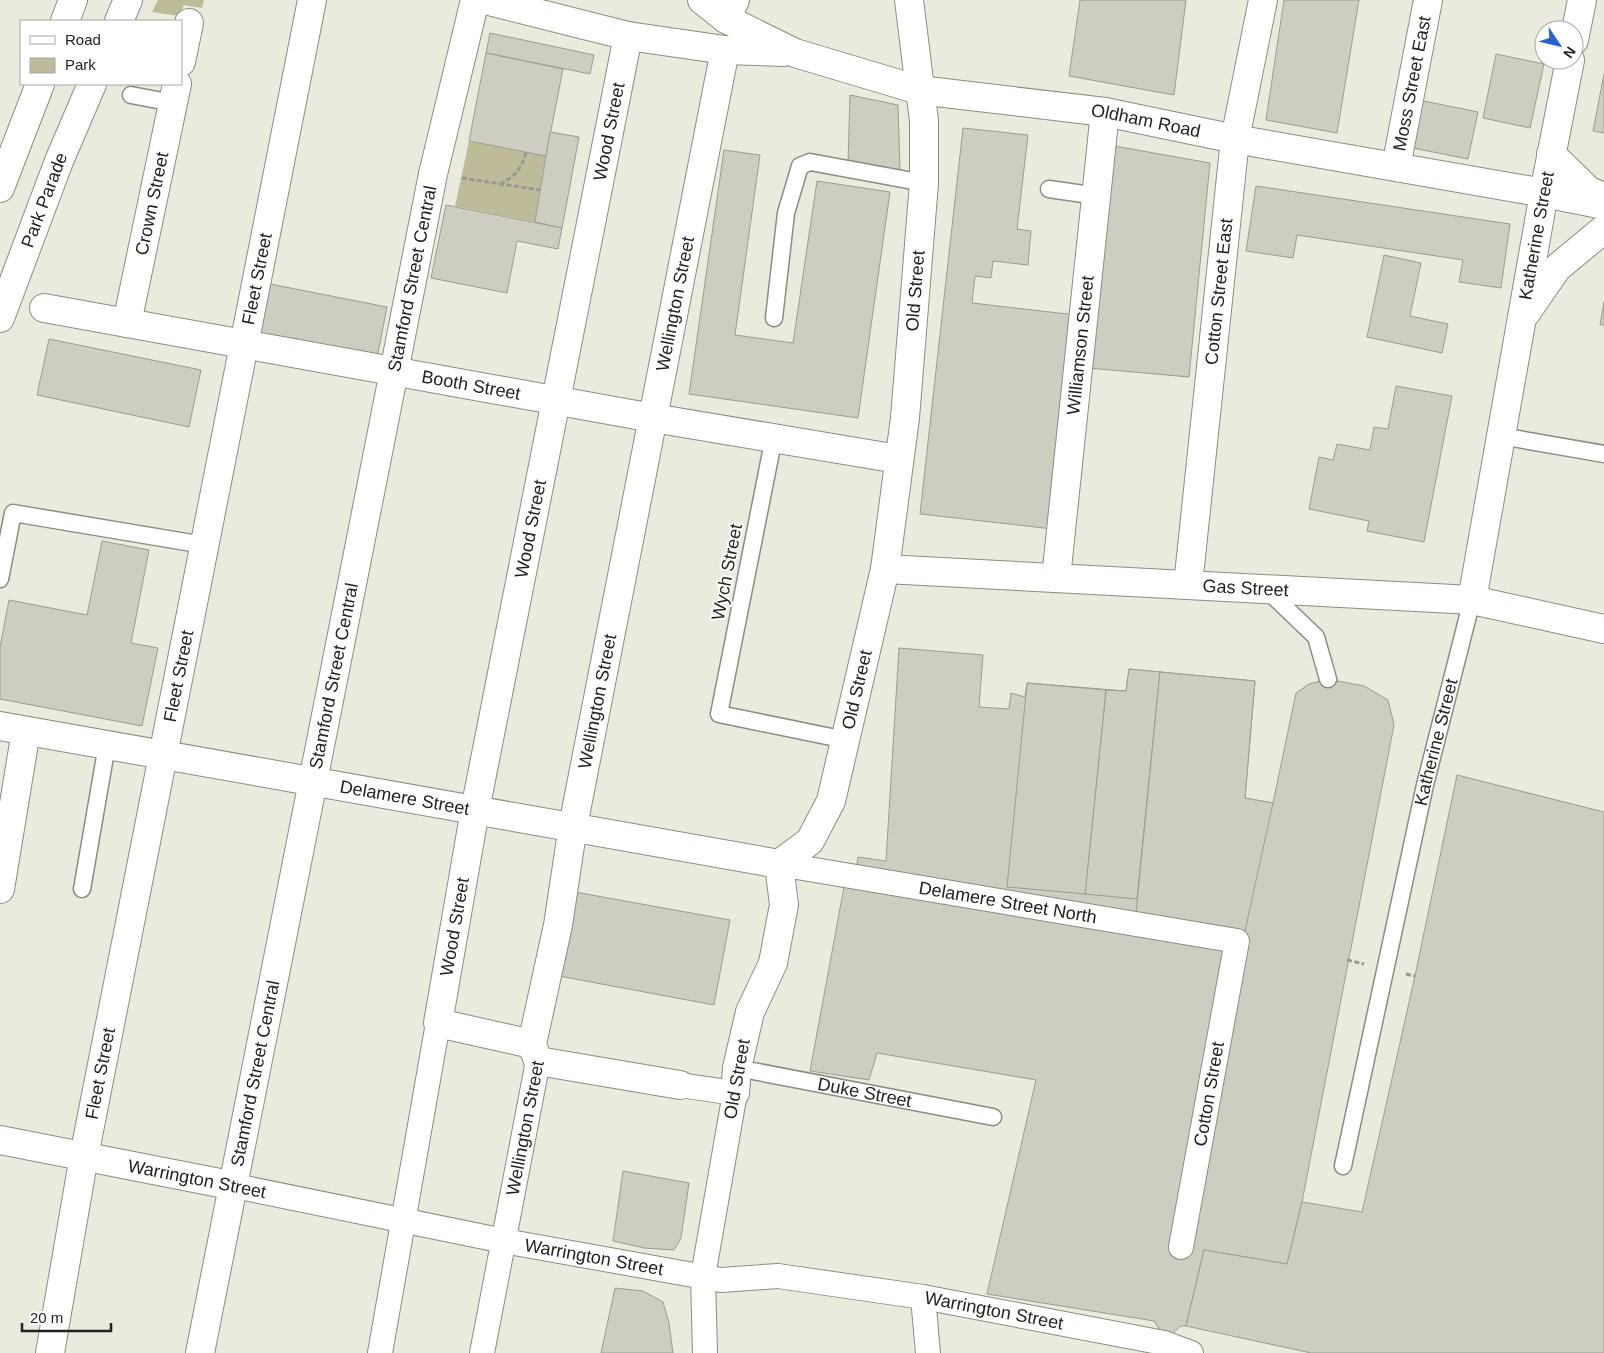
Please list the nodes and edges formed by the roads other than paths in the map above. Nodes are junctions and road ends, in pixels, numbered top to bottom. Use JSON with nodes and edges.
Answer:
{"nodes":[{"id":1,"x":73,"y":0,"type":"edge"},
{"id":2,"x":128,"y":0,"type":"edge"},
{"id":3,"x":475,"y":0,"type":"edge"},
{"id":4,"x":485,"y":0,"type":"edge"},
{"id":5,"x":702,"y":0,"type":"edge"},
{"id":6,"x":909,"y":0,"type":"edge"},
{"id":7,"x":1263,"y":0,"type":"edge"},
{"id":8,"x":1428,"y":0,"type":"edge"},
{"id":9,"x":1582,"y":0,"type":"edge"},
{"id":10,"x":312,"y":7,"type":"edge"},
{"id":11,"x":731,"y":10,"type":"edge"},
{"id":12,"x":65,"y":20,"type":"edge"},
{"id":13,"x":119,"y":20,"type":"edge"},
{"id":14,"x":1578,"y":20,"type":"edge"},
{"id":15,"x":189,"y":23,"type":"dead end"},
{"id":16,"x":628,"y":36,"type":"junction"},
{"id":17,"x":725,"y":50,"type":"junction"},
{"id":18,"x":795,"y":53,"type":"junction"},
{"id":19,"x":182,"y":57,"type":"edge"},
{"id":20,"x":1568,"y":70,"type":"edge"},
{"id":21,"x":40,"y":85,"type":"edge"},
{"id":22,"x":92,"y":85,"type":"edge"},
{"id":23,"x":919,"y":90,"type":"junction"},
{"id":24,"x":175,"y":93,"type":"edge"},
{"id":25,"x":131,"y":94,"type":"dead end"},
{"id":26,"x":1105,"y":112,"type":"junction"},
{"id":27,"x":1235,"y":139,"type":"junction"},
{"id":28,"x":1551,"y":154,"type":"junction"},
{"id":29,"x":1396,"y":167,"type":"junction"},
{"id":30,"x":924,"y":183,"type":"junction"},
{"id":31,"x":0,"y":188,"type":"edge"},
{"id":32,"x":1049,"y":189,"type":"dead end"},
{"id":33,"x":1544,"y":193,"type":"junction"},
{"id":34,"x":1097,"y":196,"type":"junction"},
{"id":35,"x":1604,"y":198,"type":"edge"},
{"id":36,"x":1604,"y":205,"type":"edge"},
{"id":37,"x":1604,"y":229,"type":"edge"},
{"id":38,"x":44,"y":308,"type":"dead end"},
{"id":39,"x":0,"y":318,"type":"edge"},
{"id":40,"x":774,"y":318,"type":"dead end"},
{"id":41,"x":1521,"y":319,"type":"junction"},
{"id":42,"x":127,"y":323,"type":"junction"},
{"id":43,"x":245,"y":345,"type":"junction"},
{"id":44,"x":394,"y":372,"type":"junction"},
{"id":45,"x":555,"y":399,"type":"junction"},
{"id":46,"x":653,"y":418,"type":"junction"},
{"id":47,"x":1501,"y":436,"type":"junction"},
{"id":48,"x":774,"y":437,"type":"junction"},
{"id":49,"x":1604,"y":454,"type":"edge"},
{"id":50,"x":898,"y":458,"type":"junction"},
{"id":51,"x":204,"y":545,"type":"junction"},
{"id":52,"x":885,"y":568,"type":"junction"},
{"id":53,"x":1056,"y":578,"type":"junction"},
{"id":54,"x":0,"y":579,"type":"edge"},
{"id":55,"x":1188,"y":585,"type":"junction"},
{"id":56,"x":1266,"y":589,"type":"junction"},
{"id":57,"x":1472,"y":600,"type":"junction"},
{"id":58,"x":1604,"y":629,"type":"edge"},
{"id":59,"x":1328,"y":679,"type":"dead end"},
{"id":60,"x":13,"y":729,"type":"edge"},
{"id":61,"x":846,"y":740,"type":"junction"},
{"id":62,"x":108,"y":745,"type":"junction"},
{"id":63,"x":163,"y":755,"type":"junction"},
{"id":64,"x":314,"y":782,"type":"junction"},
{"id":65,"x":475,"y":810,"type":"junction"},
{"id":66,"x":573,"y":826,"type":"junction"},
{"id":67,"x":779,"y":864,"type":"junction"},
{"id":68,"x":1,"y":872,"type":"edge"},
{"id":69,"x":82,"y":889,"type":"dead end"},
{"id":70,"x":1237,"y":941,"type":"joint"},
{"id":71,"x":438,"y":1023,"type":"junction"},
{"id":72,"x":535,"y":1052,"type":"junction"},
{"id":73,"x":736,"y":1081,"type":"junction"},
{"id":74,"x":680,"y":1085,"type":"joint"},
{"id":75,"x":993,"y":1117,"type":"dead end"},
{"id":76,"x":0,"y":1140,"type":"edge"},
{"id":77,"x":84,"y":1156,"type":"junction"},
{"id":78,"x":1343,"y":1166,"type":"dead end"},
{"id":79,"x":235,"y":1186,"type":"junction"},
{"id":80,"x":403,"y":1220,"type":"junction"},
{"id":81,"x":504,"y":1240,"type":"junction"},
{"id":82,"x":1181,"y":1247,"type":"dead end"},
{"id":83,"x":703,"y":1276,"type":"junction"},
{"id":84,"x":924,"y":1297,"type":"junction"},
{"id":85,"x":50,"y":1353,"type":"edge"},
{"id":86,"x":200,"y":1353,"type":"edge"},
{"id":87,"x":380,"y":1353,"type":"edge"},
{"id":88,"x":482,"y":1353,"type":"edge"},
{"id":89,"x":705,"y":1353,"type":"edge"},
{"id":90,"x":928,"y":1353,"type":"edge"},
{"id":91,"x":1191,"y":1353,"type":"edge"}],
"edges":[{"from":1,"to":12,"type":"main road"},
{"from":2,"to":13,"type":"main road"},
{"from":3,"to":44,"type":"main road","name":"Stamford Street Central"},
{"from":4,"to":16,"type":"main road"},
{"from":5,"to":11,"type":"main road","name":"Oldham Road"},
{"from":6,"to":23,"type":"main road","name":"Old Street"},
{"from":7,"to":27,"type":"main road","name":"Cotton Street East"},
{"from":8,"to":29,"type":"main road","name":"Moss Street East"},
{"from":9,"to":14,"type":"main road"},
{"from":10,"to":43,"type":"main road","name":"Fleet Street"},
{"from":11,"to":18,"type":"main road","name":"Oldham Road"},
{"from":15,"to":19,"type":"main road"},
{"from":16,"to":17,"type":"main road"},
{"from":16,"to":45,"type":"main road","name":"Wood Street"},
{"from":17,"to":18,"type":"main road"},
{"from":17,"to":46,"type":"main road","name":"Wellington Street"},
{"from":18,"to":23,"type":"main road","name":"Oldham Road"},
{"from":20,"to":28,"type":"main road","name":"Katherine Street"},
{"from":21,"to":31,"type":"main road"},
{"from":22,"to":39,"type":"main road","name":"Park Parade"},
{"from":23,"to":26,"type":"main road","name":"Oldham Road"},
{"from":23,"to":30,"type":"main road","name":"Old Street"},
{"from":24,"to":25,"type":"lane"},
{"from":24,"to":42,"type":"main road","name":"Crown Street"},
{"from":26,"to":27,"type":"main road","name":"Oldham Road"},
{"from":26,"to":34,"type":"main road","name":"Williamson Street"},
{"from":27,"to":29,"type":"main road","name":"Oldham Road"},
{"from":27,"to":55,"type":"main road","name":"Cotton Street East"},
{"from":28,"to":33,"type":"main road","name":"Katherine Street"},
{"from":28,"to":35,"type":"main road","name":"Katherine Street"},
{"from":29,"to":33,"type":"main road","name":"Oldham Road"},
{"from":30,"to":40,"type":"lane"},
{"from":30,"to":50,"type":"main road","name":"Old Street"},
{"from":32,"to":34,"type":"lane"},
{"from":33,"to":36,"type":"main road","name":"Oldham Road"},
{"from":33,"to":41,"type":"main road","name":"Katherine Street"},
{"from":34,"to":53,"type":"main road","name":"Williamson Street"},
{"from":37,"to":41,"type":"main road","name":"Katherine Street"},
{"from":38,"to":42,"type":"main road","name":"Booth Street"},
{"from":41,"to":47,"type":"main road","name":"Katherine Street"},
{"from":42,"to":43,"type":"main road","name":"Booth Street"},
{"from":43,"to":44,"type":"main road","name":"Booth Street"},
{"from":43,"to":51,"type":"main road","name":"Fleet Street"},
{"from":44,"to":45,"type":"main road","name":"Booth Street"},
{"from":44,"to":64,"type":"main road","name":"Stamford Street Central"},
{"from":45,"to":46,"type":"main road","name":"Booth Street"},
{"from":45,"to":65,"type":"main road","name":"Wood Street"},
{"from":46,"to":48,"type":"main road","name":"Booth Street"},
{"from":46,"to":66,"type":"main road","name":"Wellington Street"},
{"from":47,"to":49,"type":"lane"},
{"from":47,"to":57,"type":"main road","name":"Katherine Street"},
{"from":48,"to":50,"type":"main road","name":"Booth Street"},
{"from":48,"to":61,"type":"lane","name":"Wych Street"},
{"from":50,"to":52,"type":"main road","name":"Old Street"},
{"from":51,"to":54,"type":"lane"},
{"from":51,"to":63,"type":"main road","name":"Fleet Street"},
{"from":52,"to":53,"type":"main road","name":"Gas Street"},
{"from":52,"to":61,"type":"main road","name":"Old Street"},
{"from":53,"to":55,"type":"main road","name":"Gas Street"},
{"from":55,"to":56,"type":"main road","name":"Gas Street"},
{"from":56,"to":57,"type":"main road","name":"Gas Street"},
{"from":56,"to":59,"type":"lane"},
{"from":57,"to":58,"type":"main road","name":"Gas Street"},
{"from":57,"to":78,"type":"lane","name":"Katherine Street"},
{"from":60,"to":62,"type":"main road","name":"Delamere Street"},
{"from":60,"to":68,"type":"main road"},
{"from":61,"to":67,"type":"main road","name":"Old Street"},
{"from":62,"to":63,"type":"main road","name":"Delamere Street"},
{"from":62,"to":69,"type":"lane"},
{"from":63,"to":64,"type":"main road","name":"Delamere Street"},
{"from":63,"to":77,"type":"main road","name":"Fleet Street"},
{"from":64,"to":65,"type":"main road","name":"Delamere Street"},
{"from":64,"to":79,"type":"main road","name":"Stamford Street Central"},
{"from":65,"to":66,"type":"main road","name":"Delamere Street"},
{"from":65,"to":71,"type":"main road","name":"Wood Street"},
{"from":66,"to":67,"type":"main road","name":"Delamere Street"},
{"from":66,"to":72,"type":"main road","name":"Wellington Street"},
{"from":67,"to":70,"type":"street","name":"Delamere Street North"},
{"from":67,"to":73,"type":"main road","name":"Old Street"},
{"from":70,"to":82,"type":"street","name":"Cotton Street"},
{"from":71,"to":72,"type":"main road"},
{"from":71,"to":80,"type":"street","name":"Wood Street"},
{"from":72,"to":74,"type":"main road"},
{"from":72,"to":81,"type":"street","name":"Wellington Street"},
{"from":73,"to":74,"type":"street"},
{"from":73,"to":75,"type":"lane","name":"Duke Street"},
{"from":73,"to":83,"type":"street","name":"Old Street"},
{"from":76,"to":77,"type":"main road","name":"Warrington Street"},
{"from":77,"to":79,"type":"main road","name":"Warrington Street"},
{"from":77,"to":85,"type":"main road","name":"Fleet Street"},
{"from":79,"to":80,"type":"street","name":"Warrington Street"},
{"from":79,"to":86,"type":"main road","name":"Stamford Street Central"},
{"from":80,"to":81,"type":"street","name":"Warrington Street"},
{"from":80,"to":87,"type":"street","name":"Wood Street"},
{"from":81,"to":83,"type":"street","name":"Warrington Street"},
{"from":81,"to":88,"type":"street","name":"Wellington Street"},
{"from":83,"to":84,"type":"street","name":"Warrington Street"},
{"from":83,"to":89,"type":"street","name":"Old Street"},
{"from":84,"to":90,"type":"street"},
{"from":84,"to":91,"type":"street","name":"Warrington Street"}]}
